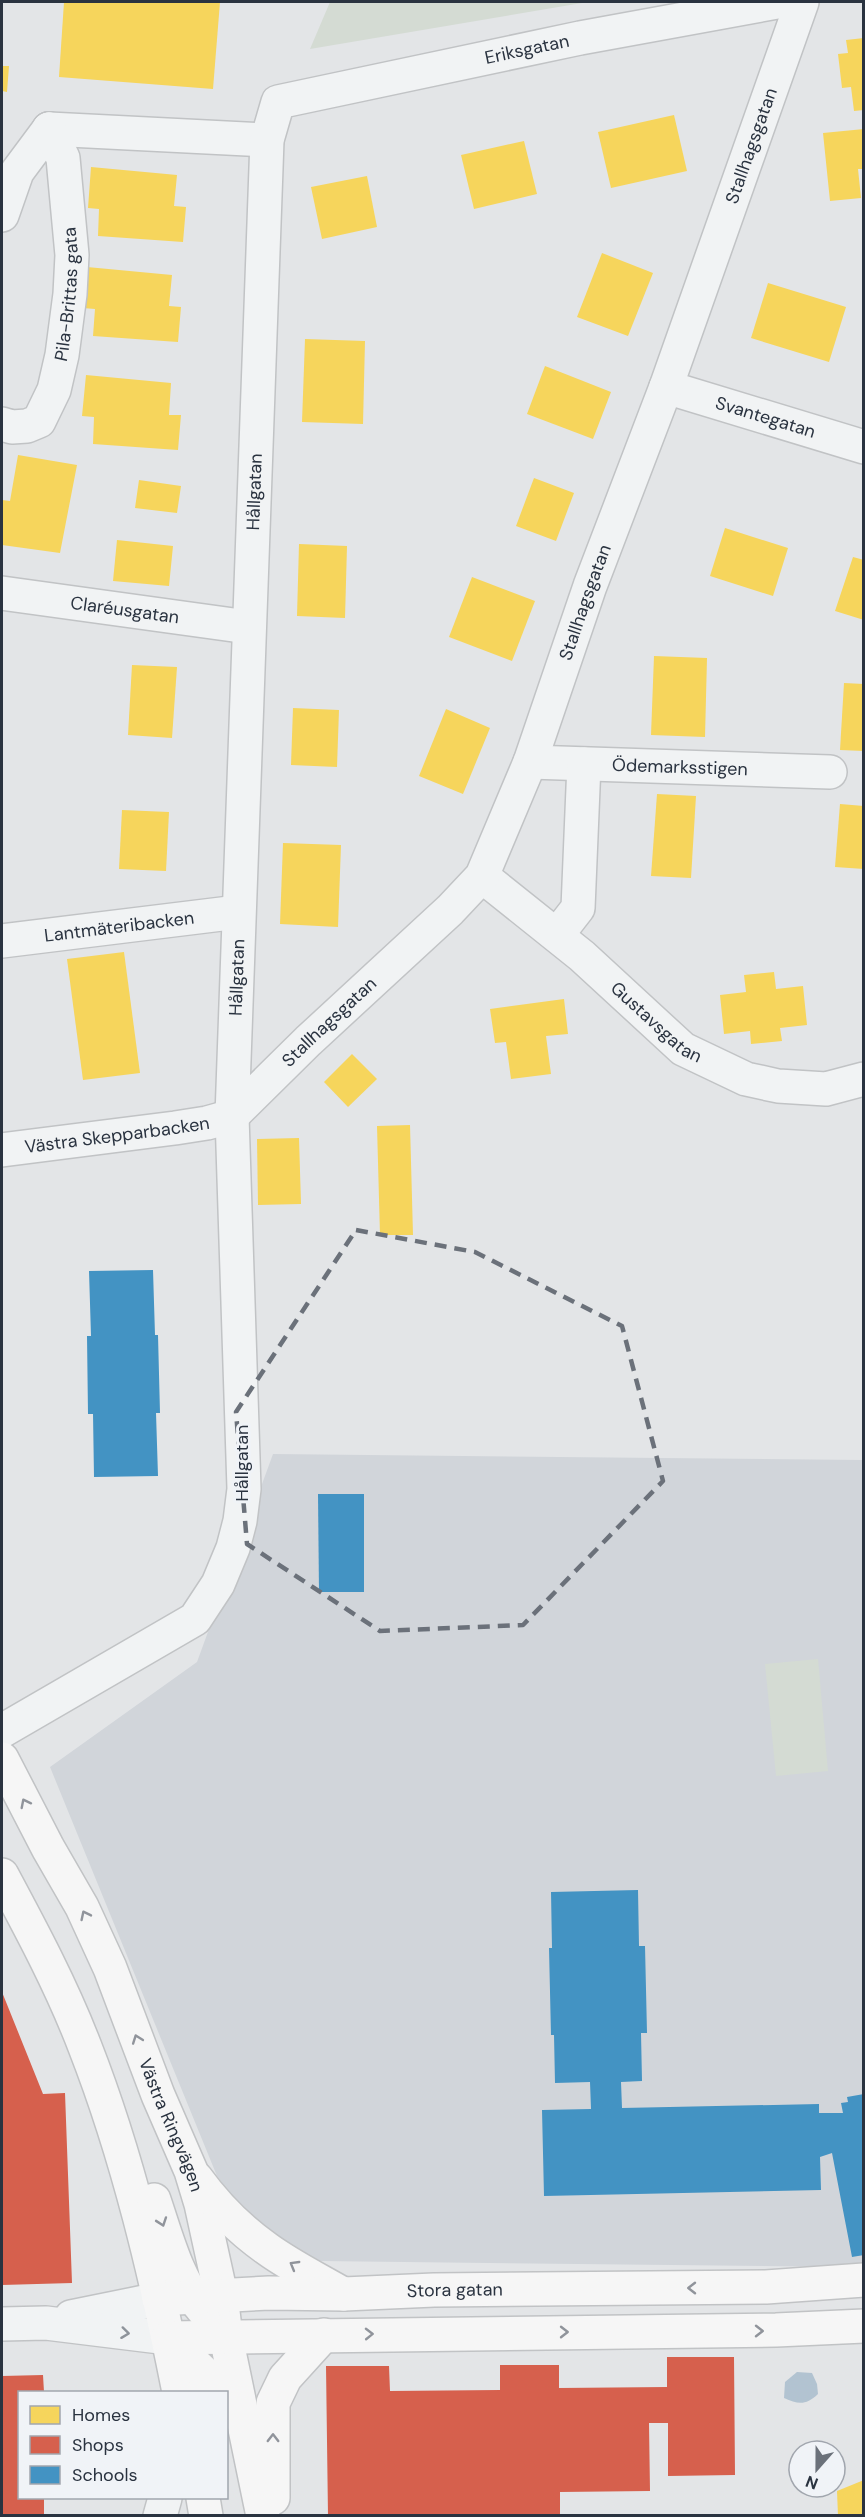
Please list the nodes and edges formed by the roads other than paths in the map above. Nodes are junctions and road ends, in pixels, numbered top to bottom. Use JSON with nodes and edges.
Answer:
{"nodes":[{"id":1,"x":777,"y":2,"type":"edge"},
{"id":2,"x":802,"y":2,"type":"edge"},
{"id":3,"x":278,"y":102,"type":"joint"},
{"id":4,"x":49,"y":129,"type":"junction"},
{"id":5,"x":267,"y":140,"type":"junction"},
{"id":6,"x":2,"y":215,"type":"edge"},
{"id":7,"x":666,"y":387,"type":"junction"},
{"id":8,"x":2,"y":424,"type":"edge"},
{"id":9,"x":864,"y":447,"type":"edge"},
{"id":10,"x":2,"y":593,"type":"edge"},
{"id":11,"x":248,"y":627,"type":"junction"},
{"id":12,"x":530,"y":762,"type":"junction"},
{"id":13,"x":584,"y":764,"type":"junction"},
{"id":14,"x":830,"y":772,"type":"dead end"},
{"id":15,"x":482,"y":876,"type":"junction"},
{"id":16,"x":238,"y":912,"type":"junction"},
{"id":17,"x":557,"y":935,"type":"junction"},
{"id":18,"x":2,"y":940,"type":"edge"},
{"id":19,"x":864,"y":1079,"type":"edge"},
{"id":20,"x":232,"y":1116,"type":"junction"},
{"id":21,"x":2,"y":1150,"type":"edge"},
{"id":22,"x":2,"y":1731,"type":"edge"},
{"id":23,"x":2,"y":1759,"type":"edge"},
{"id":24,"x":2,"y":1875,"type":"edge"},
{"id":25,"x":191,"y":2171,"type":"junction"},
{"id":26,"x":864,"y":2280,"type":"edge"},
{"id":27,"x":344,"y":2294,"type":"junction"},
{"id":28,"x":190,"y":2296,"type":"junction"},
{"id":29,"x":46,"y":2323,"type":"junction"},
{"id":30,"x":2,"y":2325,"type":"edge"},
{"id":31,"x":864,"y":2326,"type":"edge"},
{"id":32,"x":324,"y":2335,"type":"junction"},
{"id":33,"x":226,"y":2337,"type":"junction"},
{"id":34,"x":168,"y":2338,"type":"junction"},
{"id":35,"x":179,"y":2391,"type":"edge"},
{"id":36,"x":211,"y":2391,"type":"edge"},
{"id":37,"x":228,"y":2457,"type":"edge"},
{"id":38,"x":165,"y":2499,"type":"edge"},
{"id":39,"x":203,"y":2499,"type":"edge"},
{"id":40,"x":263,"y":2515,"type":"edge"},
{"id":41,"x":160,"y":2516,"type":"edge"},
{"id":42,"x":206,"y":2516,"type":"edge"}],
"edges":[{"from":1,"to":3,"type":"street","name":"Eriksgatan"},
{"from":2,"to":7,"type":"street","name":"Stallhagsgatan"},
{"from":3,"to":5,"type":"street","name":"Hållgatan"},
{"from":4,"to":5,"type":"street"},
{"from":4,"to":6,"type":"street"},
{"from":4,"to":8,"type":"street","name":"Pila-Brittas gata"},
{"from":5,"to":11,"type":"street","name":"Hållgatan"},
{"from":7,"to":9,"type":"street","name":"Svantegatan"},
{"from":7,"to":12,"type":"street","name":"Stallhagsgatan"},
{"from":10,"to":11,"type":"street","name":"Claréusgatan"},
{"from":11,"to":16,"type":"street","name":"Hållgatan"},
{"from":12,"to":13,"type":"street","name":"Ödemarksstigen"},
{"from":12,"to":15,"type":"street","name":"Stallhagsgatan"},
{"from":13,"to":14,"type":"street","name":"Ödemarksstigen"},
{"from":13,"to":17,"type":"street"},
{"from":15,"to":17,"type":"street","name":"Gustavsgatan"},
{"from":15,"to":20,"type":"street","name":"Stallhagsgatan"},
{"from":16,"to":18,"type":"street","name":"Lantmäteribacken"},
{"from":16,"to":20,"type":"street","name":"Hållgatan"},
{"from":17,"to":19,"type":"street","name":"Gustavsgatan"},
{"from":20,"to":21,"type":"street","name":"Västra Skepparbacken"},
{"from":20,"to":22,"type":"street","name":"Hållgatan"},
{"from":25,"to":23,"type":"main road","name":"Västra Ringvägen","one_way":true},
{"from":24,"to":28,"type":"main road","one_way":true},
{"from":27,"to":25,"type":"main road","one_way":true},
{"from":25,"to":28,"type":"main road","name":"Västra Ringvägen"},
{"from":26,"to":27,"type":"main road","name":"Stora gatan","one_way":true},
{"from":27,"to":28,"type":"main road","name":"Stora gatan"},
{"from":28,"to":29,"type":"street","name":"Stora gatan"},
{"from":28,"to":33,"type":"main road"},
{"from":28,"to":34,"type":"main road","name":"Västra Ringvägen"},
{"from":29,"to":30,"type":"street","name":"Stora gatan"},
{"from":29,"to":34,"type":"street","name":"Stora gatan","one_way":true},
{"from":32,"to":31,"type":"main road","name":"Stora gatan","one_way":true},
{"from":32,"to":33,"type":"main road","name":"Stora gatan"},
{"from":40,"to":32,"type":"main road","one_way":true},
{"from":33,"to":34,"type":"main road","name":"Stora gatan"},
{"from":33,"to":40,"type":"main road"},
{"from":34,"to":35,"type":"main road","name":"Västra Ringvägen"},
{"from":34,"to":36,"type":"main road"},
{"from":37,"to":40,"type":"main road"},
{"from":38,"to":41,"type":"street"},
{"from":39,"to":42,"type":"main road"}]}
